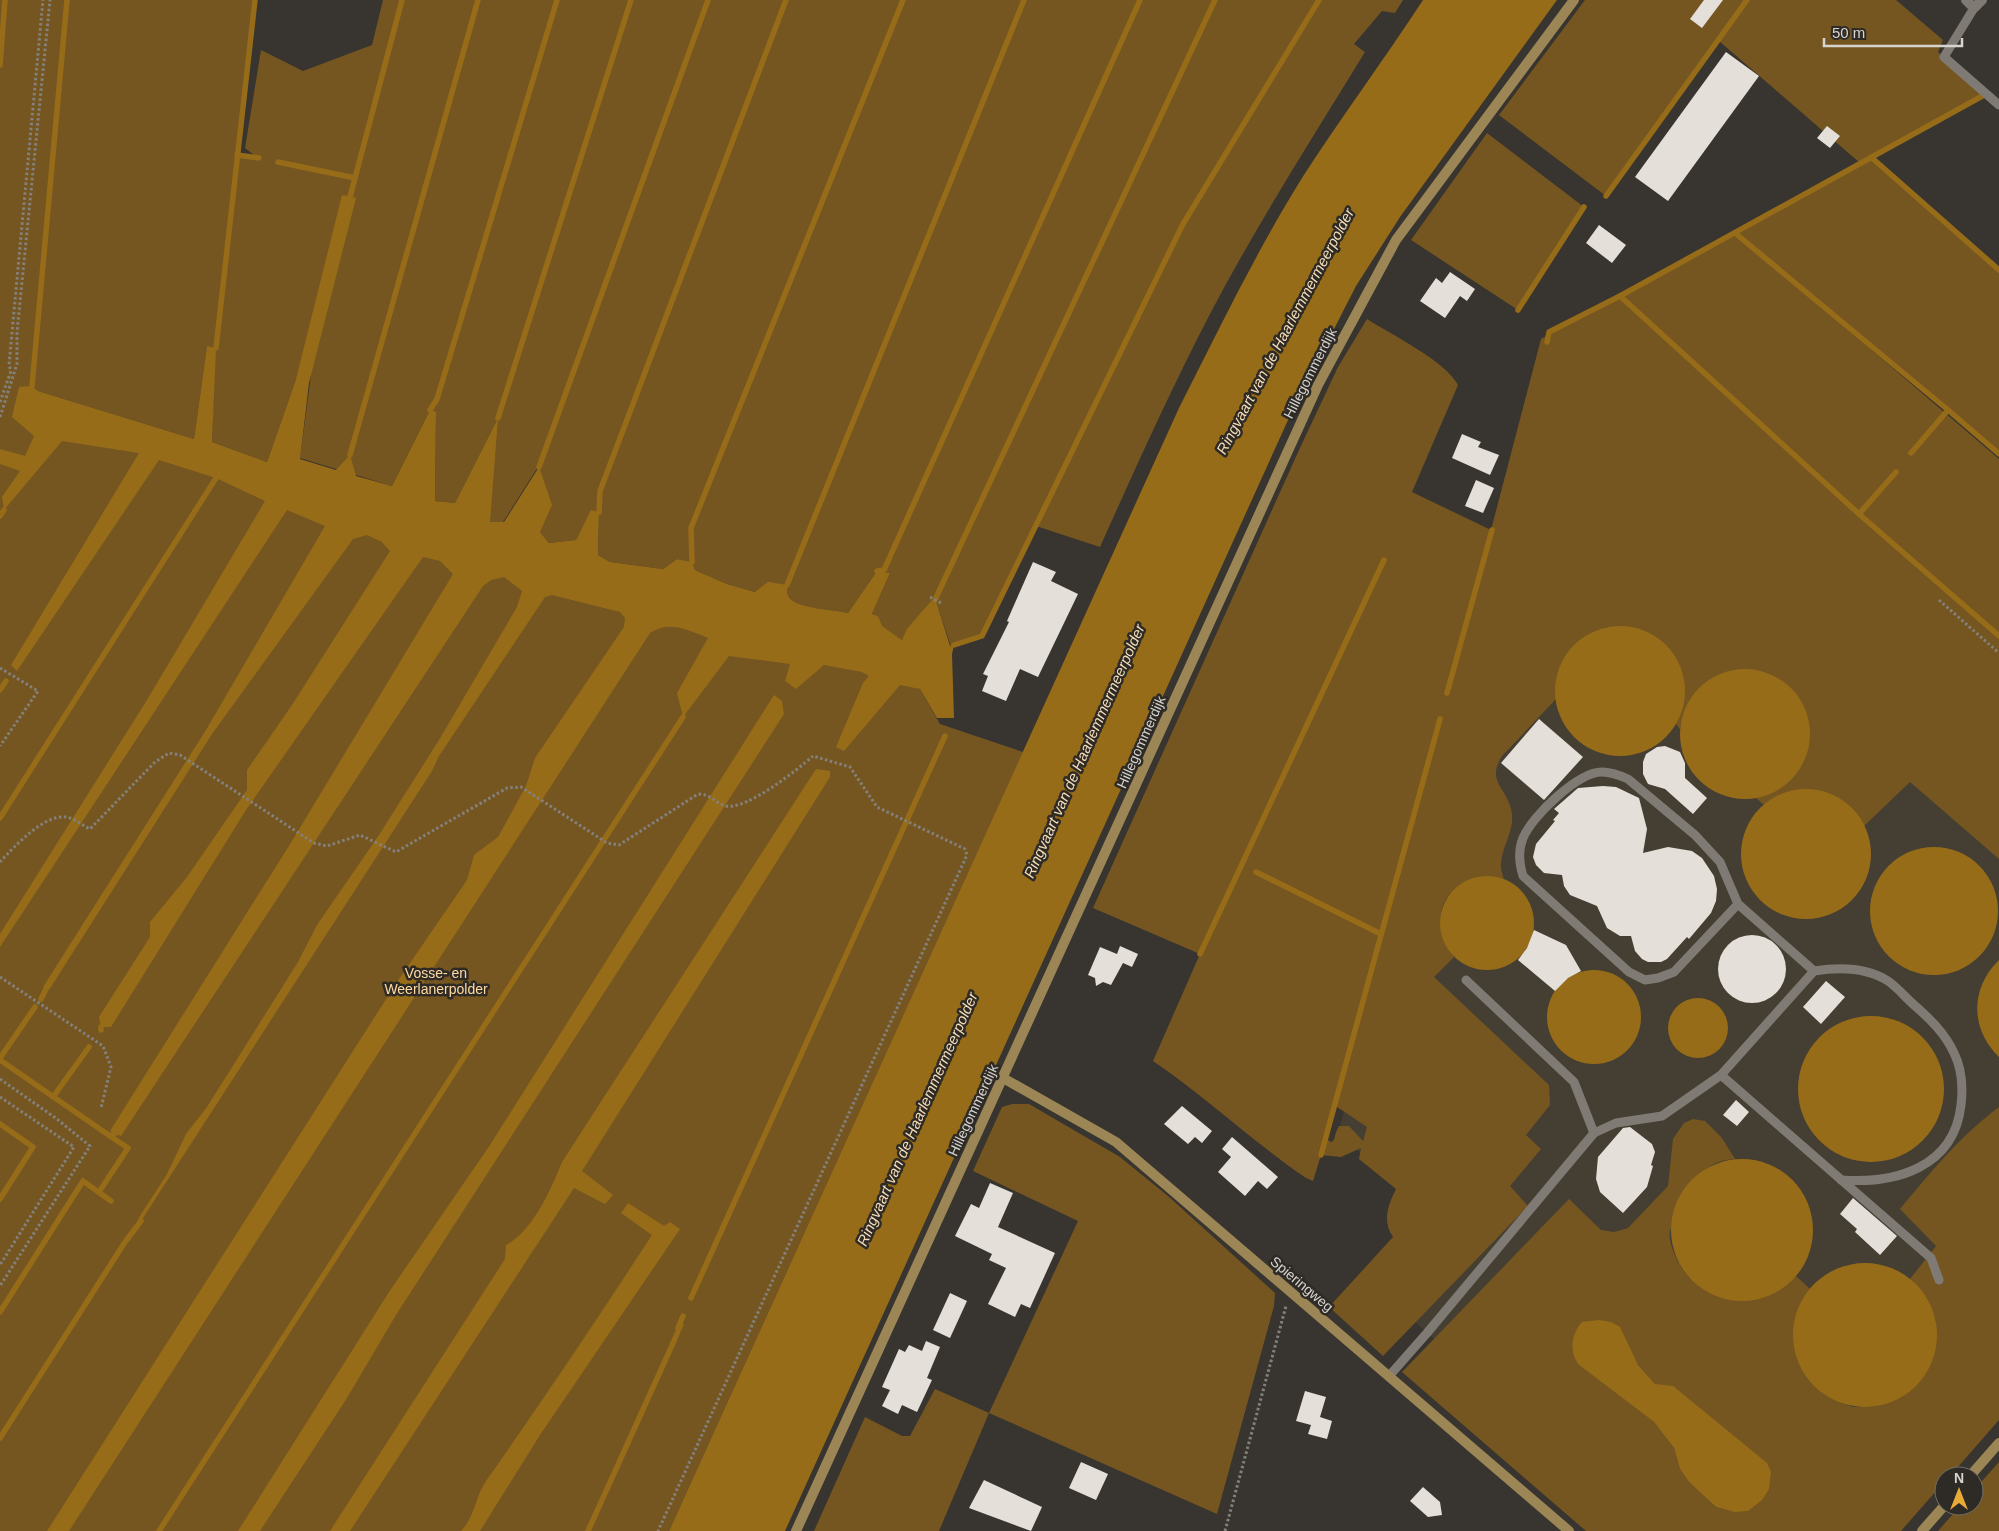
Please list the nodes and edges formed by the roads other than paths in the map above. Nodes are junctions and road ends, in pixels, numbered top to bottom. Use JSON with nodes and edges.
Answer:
{"nodes":[{"id":1,"x":1574,"y":0,"type":"edge"},
{"id":2,"x":1966,"y":0,"type":"edge"},
{"id":3,"x":1982,"y":0,"type":"edge"},
{"id":4,"x":1974,"y":8,"type":"junction"},
{"id":5,"x":1999,"y":105,"type":"edge"},
{"id":6,"x":1738,"y":904,"type":"junction"},
{"id":7,"x":1814,"y":971,"type":"junction"},
{"id":8,"x":1466,"y":980,"type":"dead end"},
{"id":9,"x":1721,"y":1075,"type":"junction"},
{"id":10,"x":1003,"y":1078,"type":"junction"},
{"id":11,"x":1594,"y":1133,"type":"junction"},
{"id":12,"x":1841,"y":1180,"type":"junction"},
{"id":13,"x":1939,"y":1280,"type":"dead end"},
{"id":14,"x":1390,"y":1375,"type":"junction"},
{"id":15,"x":1999,"y":1443,"type":"edge"},
{"id":16,"x":1979,"y":1466,"type":"edge"},
{"id":17,"x":1935,"y":1516,"type":"edge"},
{"id":18,"x":796,"y":1531,"type":"edge"},
{"id":19,"x":1569,"y":1531,"type":"edge"},
{"id":20,"x":1922,"y":1531,"type":"edge"}],
"edges":[{"from":1,"to":10,"type":"street","name":"Hillegommerdijk"},
{"from":2,"to":4,"type":"street"},
{"from":3,"to":4,"type":"street"},
{"from":4,"to":5,"type":"lane"},
{"from":6,"to":6,"type":"lane"},
{"from":6,"to":7,"type":"lane"},
{"from":7,"to":9,"type":"lane"},
{"from":7,"to":12,"type":"lane"},
{"from":8,"to":11,"type":"lane"},
{"from":9,"to":11,"type":"lane"},
{"from":9,"to":12,"type":"lane"},
{"from":10,"to":14,"type":"street","name":"Spieringweg"},
{"from":10,"to":18,"type":"street","name":"Hillegommerdijk"},
{"from":11,"to":14,"type":"lane"},
{"from":12,"to":13,"type":"lane"},
{"from":14,"to":19,"type":"street","name":"Spieringweg"},
{"from":15,"to":16,"type":"street"},
{"from":17,"to":20,"type":"street"}]}
